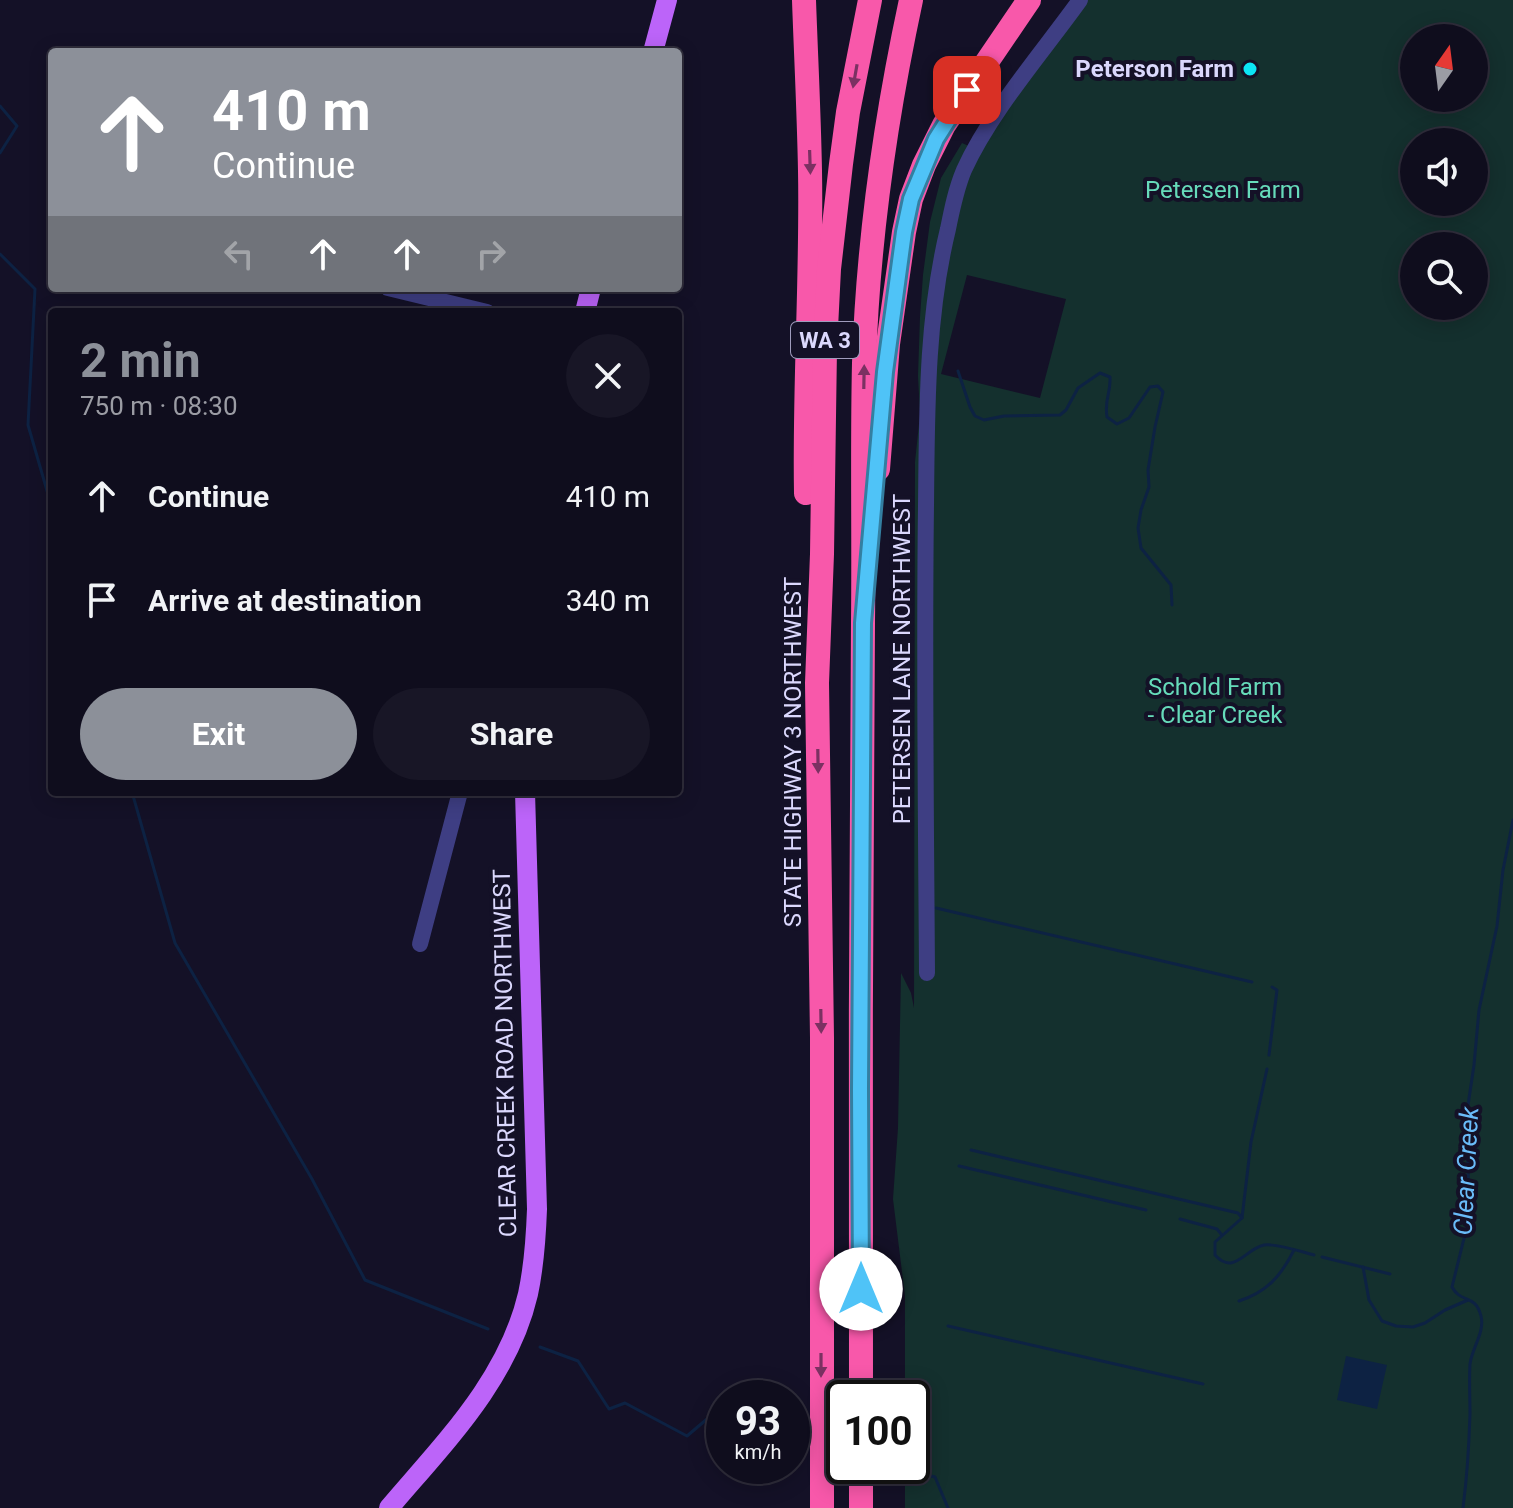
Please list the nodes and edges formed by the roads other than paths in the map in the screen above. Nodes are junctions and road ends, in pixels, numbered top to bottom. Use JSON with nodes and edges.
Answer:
{"nodes":[{"id":1,"x":667,"y":0,"type":"edge"},
{"id":2,"x":804,"y":0,"type":"edge"},
{"id":3,"x":870,"y":0,"type":"edge"},
{"id":4,"x":911,"y":0,"type":"edge"},
{"id":5,"x":1029,"y":0,"type":"edge"},
{"id":6,"x":1080,"y":0,"type":"edge"},
{"id":7,"x":654,"y":48,"type":"edge"},
{"id":8,"x":404,"y":292,"type":"edge"},
{"id":9,"x":470,"y":308,"type":"edge"},
{"id":10,"x":863,"y":623,"type":"junction"},
{"id":11,"x":817,"y":683,"type":"junction"},
{"id":12,"x":459,"y":796,"type":"edge"},
{"id":13,"x":525,"y":796,"type":"edge"},
{"id":14,"x":420,"y":944,"type":"dead end"},
{"id":15,"x":927,"y":973,"type":"dead end"},
{"id":16,"x":861,"y":1380,"type":"edge"},
{"id":17,"x":861,"y":1484,"type":"edge"},
{"id":18,"x":389,"y":1508,"type":"edge"},
{"id":19,"x":822,"y":1508,"type":"edge"},
{"id":20,"x":861,"y":1508,"type":"edge"}],
"edges":[{"from":1,"to":7,"type":"main road"},
{"from":2,"to":11,"type":"highway","one_way":true},
{"from":3,"to":11,"type":"highway","name":"STATE HIGHWAY 3 NORTHWEST","number":"WA 3","one_way":true},
{"from":10,"to":4,"type":"highway","number":"WA 3","one_way":true},
{"from":5,"to":10,"type":"highway"},
{"from":6,"to":15,"type":"street","name":"PETERSEN LANE NORTHWEST"},
{"from":8,"to":9,"type":"street"},
{"from":10,"to":16,"type":"highway","number":"WA 3"},
{"from":11,"to":19,"type":"highway","name":"STATE HIGHWAY 3 NORTHWEST","number":"WA 3","one_way":true},
{"from":12,"to":14,"type":"street"},
{"from":13,"to":18,"type":"main road","name":"CLEAR CREEK ROAD NORTHWEST"},
{"from":17,"to":20,"type":"highway"}]}
